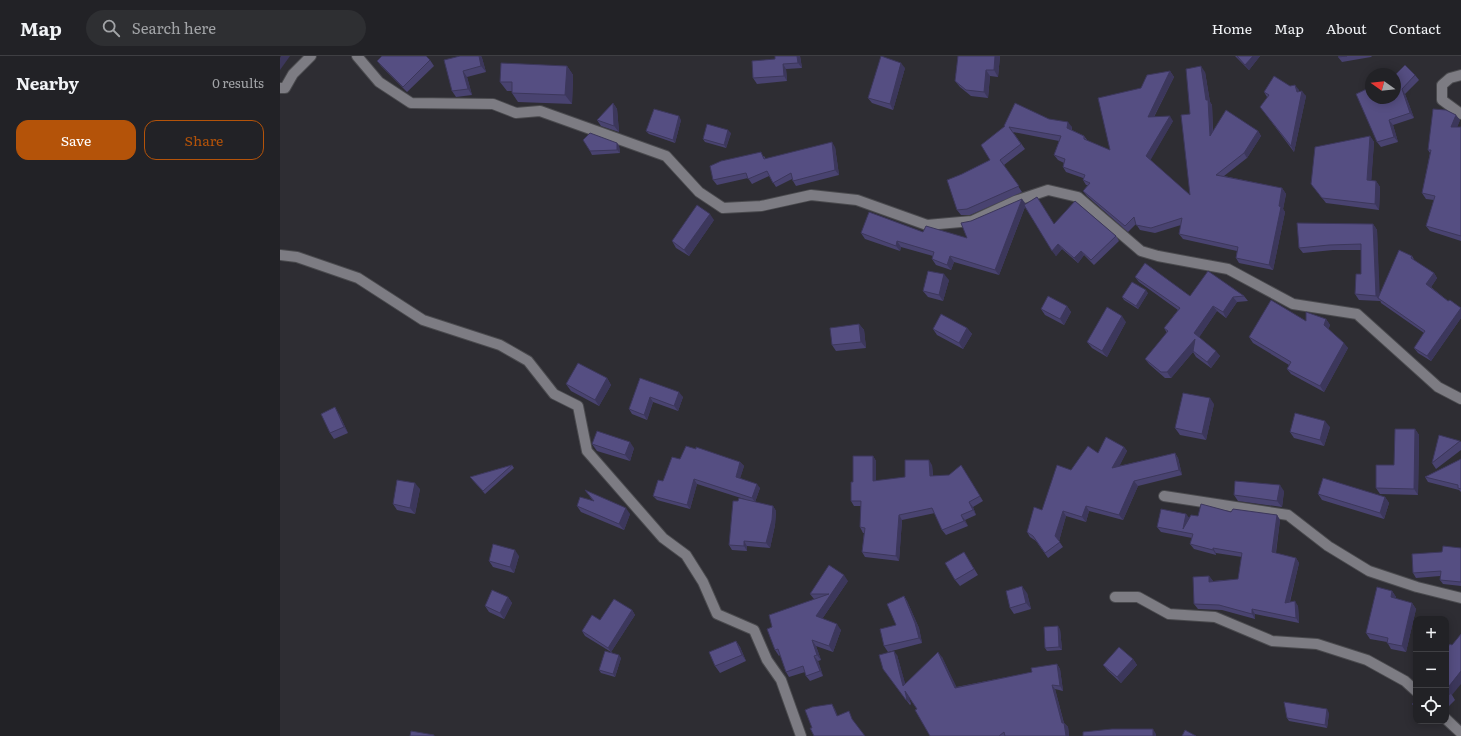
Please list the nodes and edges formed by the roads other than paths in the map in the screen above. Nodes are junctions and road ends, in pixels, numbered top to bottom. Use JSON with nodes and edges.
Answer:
{"nodes":[{"id":1,"x":311,"y":56,"type":"edge"},
{"id":2,"x":357,"y":56,"type":"edge"},
{"id":3,"x":1461,"y":75,"type":"edge"},
{"id":4,"x":280,"y":88,"type":"edge"},
{"id":5,"x":1461,"y":114,"type":"edge"},
{"id":6,"x":280,"y":255,"type":"edge"},
{"id":7,"x":1461,"y":399,"type":"edge"},
{"id":8,"x":1164,"y":496,"type":"dead end"},
{"id":9,"x":1115,"y":597,"type":"dead end"},
{"id":10,"x":1461,"y":598,"type":"edge"},
{"id":11,"x":1413,"y":688,"type":"edge"},
{"id":12,"x":1449,"y":722,"type":"edge"},
{"id":13,"x":1461,"y":733,"type":"edge"},
{"id":14,"x":801,"y":736,"type":"edge"}],
"edges":[{"from":1,"to":4,"type":"street"},
{"from":2,"to":7,"type":"street"},
{"from":3,"to":5,"type":"street"},
{"from":6,"to":14,"type":"street"},
{"from":8,"to":10,"type":"street"},
{"from":9,"to":11,"type":"street"},
{"from":12,"to":13,"type":"street"}]}
